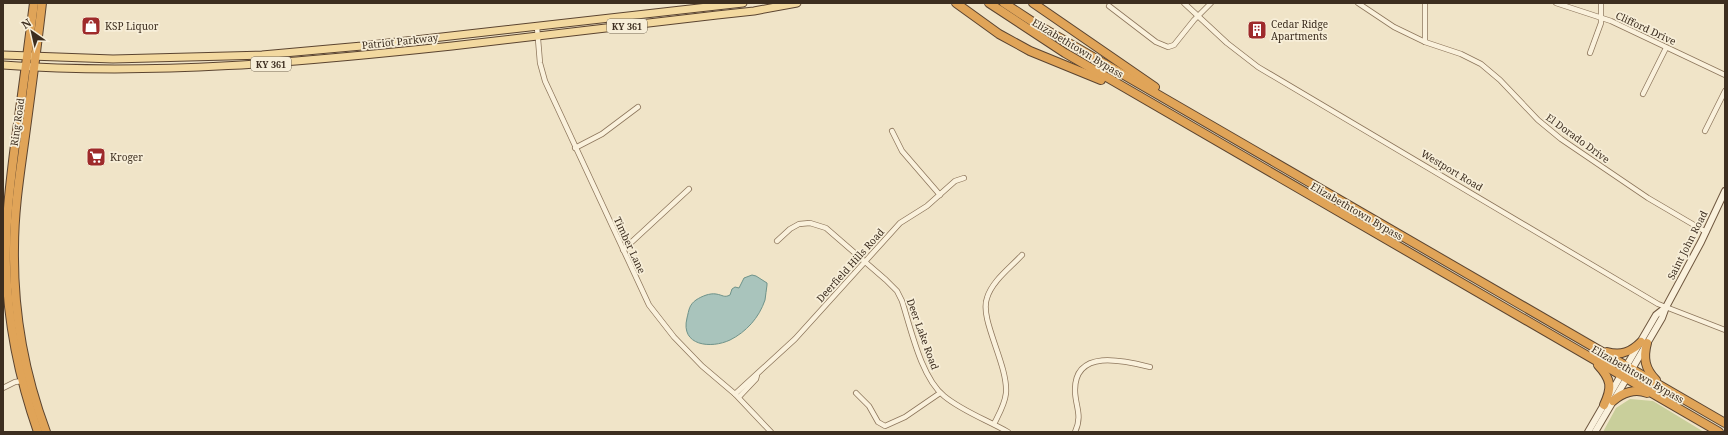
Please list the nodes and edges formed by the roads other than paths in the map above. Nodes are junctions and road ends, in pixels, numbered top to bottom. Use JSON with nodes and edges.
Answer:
{"nodes":[{"id":1,"x":34,"y":3,"type":"edge"},
{"id":2,"x":42,"y":3,"type":"edge"},
{"id":3,"x":743,"y":3,"type":"edge"},
{"id":4,"x":797,"y":3,"type":"edge"},
{"id":5,"x":948,"y":3,"type":"edge"},
{"id":6,"x":956,"y":3,"type":"edge"},
{"id":7,"x":989,"y":3,"type":"edge"},
{"id":8,"x":1004,"y":3,"type":"edge"},
{"id":9,"x":1034,"y":3,"type":"edge"},
{"id":10,"x":1184,"y":3,"type":"edge"},
{"id":11,"x":1211,"y":3,"type":"edge"},
{"id":12,"x":1358,"y":3,"type":"edge"},
{"id":13,"x":1425,"y":3,"type":"edge"},
{"id":14,"x":1556,"y":3,"type":"edge"},
{"id":15,"x":1601,"y":3,"type":"edge"},
{"id":16,"x":1109,"y":6,"type":"dead end"},
{"id":17,"x":1197,"y":16,"type":"junction"},
{"id":18,"x":1601,"y":17,"type":"junction"},
{"id":19,"x":536,"y":27,"type":"junction"},
{"id":20,"x":999,"y":34,"type":"junction"},
{"id":21,"x":537,"y":36,"type":"junction"},
{"id":22,"x":1425,"y":42,"type":"junction"},
{"id":23,"x":1666,"y":48,"type":"junction"},
{"id":24,"x":1590,"y":53,"type":"dead end"},
{"id":25,"x":3,"y":55,"type":"edge"},
{"id":26,"x":27,"y":57,"type":"junction"},
{"id":27,"x":35,"y":57,"type":"junction"},
{"id":28,"x":3,"y":65,"type":"edge"},
{"id":29,"x":30,"y":67,"type":"junction"},
{"id":30,"x":1725,"y":75,"type":"edge"},
{"id":31,"x":1725,"y":91,"type":"edge"},
{"id":32,"x":1643,"y":94,"type":"dead end"},
{"id":33,"x":638,"y":108,"type":"dead end"},
{"id":34,"x":1191,"y":114,"type":"junction"},
{"id":35,"x":892,"y":131,"type":"dead end"},
{"id":36,"x":1705,"y":131,"type":"dead end"},
{"id":37,"x":1203,"y":133,"type":"junction"},
{"id":38,"x":575,"y":148,"type":"junction"},
{"id":39,"x":964,"y":178,"type":"dead end"},
{"id":40,"x":688,"y":189,"type":"dead end"},
{"id":41,"x":1725,"y":191,"type":"edge"},
{"id":42,"x":940,"y":195,"type":"junction"},
{"id":43,"x":1706,"y":232,"type":"junction"},
{"id":44,"x":777,"y":241,"type":"dead end"},
{"id":45,"x":623,"y":250,"type":"junction"},
{"id":46,"x":1022,"y":255,"type":"dead end"},
{"id":47,"x":866,"y":262,"type":"junction"},
{"id":48,"x":1666,"y":307,"type":"junction"},
{"id":49,"x":1725,"y":330,"type":"edge"},
{"id":50,"x":1644,"y":343,"type":"junction"},
{"id":51,"x":1596,"y":348,"type":"junction"},
{"id":52,"x":1591,"y":358,"type":"junction"},
{"id":53,"x":1150,"y":367,"type":"dead end"},
{"id":54,"x":1630,"y":368,"type":"junction"},
{"id":55,"x":1624,"y":377,"type":"junction"},
{"id":56,"x":22,"y":381,"type":"junction"},
{"id":57,"x":3,"y":388,"type":"edge"},
{"id":58,"x":940,"y":392,"type":"junction"},
{"id":59,"x":1670,"y":392,"type":"junction"},
{"id":60,"x":856,"y":393,"type":"dead end"},
{"id":61,"x":737,"y":396,"type":"junction"},
{"id":62,"x":1613,"y":401,"type":"junction"},
{"id":63,"x":1665,"y":401,"type":"junction"},
{"id":64,"x":1604,"y":405,"type":"junction"},
{"id":65,"x":1725,"y":423,"type":"edge"},
{"id":66,"x":994,"y":424,"type":"junction"},
{"id":67,"x":38,"y":432,"type":"edge"},
{"id":68,"x":46,"y":432,"type":"edge"},
{"id":69,"x":772,"y":432,"type":"edge"},
{"id":70,"x":1008,"y":432,"type":"edge"},
{"id":71,"x":1075,"y":432,"type":"edge"},
{"id":72,"x":1588,"y":432,"type":"edge"},
{"id":73,"x":1595,"y":432,"type":"edge"},
{"id":74,"x":1719,"y":432,"type":"edge"}],
"edges":[{"from":1,"to":26,"type":"highway","name":"Ring Road"},
{"from":2,"to":27,"type":"highway","name":"Ring Road"},
{"from":3,"to":19,"type":"main road","name":"Patriot Parkway","number":"KY 361"},
{"from":4,"to":21,"type":"main road","name":"Patriot Parkway","number":"KY 361"},
{"from":5,"to":20,"type":"highway"},
{"from":6,"to":20,"type":"highway"},
{"from":7,"to":37,"type":"highway","name":"Elizabethtown Bypass"},
{"from":8,"to":34,"type":"highway","name":"Elizabethtown Bypass"},
{"from":9,"to":34,"type":"highway"},
{"from":10,"to":17,"type":"street","name":"Westport Road"},
{"from":11,"to":17,"type":"street"},
{"from":12,"to":22,"type":"street","name":"El Dorado Drive"},
{"from":13,"to":22,"type":"street"},
{"from":14,"to":18,"type":"street","name":"Clifford Drive"},
{"from":15,"to":18,"type":"street"},
{"from":16,"to":17,"type":"street"},
{"from":17,"to":48,"type":"street","name":"Westport Road"},
{"from":18,"to":23,"type":"street","name":"Clifford Drive"},
{"from":18,"to":24,"type":"street"},
{"from":19,"to":21,"type":"street","name":"Timber Lane"},
{"from":19,"to":27,"type":"main road","name":"Patriot Parkway","number":"KY 361"},
{"from":20,"to":37,"type":"highway"},
{"from":21,"to":29,"type":"main road","name":"Patriot Parkway","number":"KY 361"},
{"from":21,"to":38,"type":"street","name":"Timber Lane"},
{"from":22,"to":43,"type":"street","name":"El Dorado Drive"},
{"from":23,"to":30,"type":"street","name":"Clifford Drive"},
{"from":23,"to":32,"type":"street"},
{"from":25,"to":26,"type":"main road","name":"Patriot Parkway","number":"KY 361"},
{"from":26,"to":27,"type":"main road","name":"Patriot Parkway","number":"KY 361"},
{"from":26,"to":29,"type":"highway","name":"Ring Road"},
{"from":27,"to":29,"type":"highway","name":"Ring Road"},
{"from":28,"to":29,"type":"main road","name":"Patriot Parkway","number":"KY 361"},
{"from":29,"to":56,"type":"highway","name":"Ring Road"},
{"from":29,"to":68,"type":"highway","name":"Ring Road"},
{"from":31,"to":36,"type":"street"},
{"from":33,"to":38,"type":"street"},
{"from":34,"to":51,"type":"highway","name":"Elizabethtown Bypass"},
{"from":35,"to":42,"type":"street"},
{"from":37,"to":52,"type":"highway","name":"Elizabethtown Bypass"},
{"from":38,"to":45,"type":"street","name":"Timber Lane"},
{"from":39,"to":42,"type":"street","name":"Deerfield Hills Road"},
{"from":40,"to":45,"type":"street"},
{"from":41,"to":43,"type":"street","name":"Saint John Road"},
{"from":42,"to":47,"type":"street","name":"Deerfield Hills Road"},
{"from":43,"to":48,"type":"street","name":"Saint John Road"},
{"from":44,"to":47,"type":"street","name":"Deer Lake Road"},
{"from":45,"to":61,"type":"street","name":"Timber Lane"},
{"from":46,"to":66,"type":"street"},
{"from":47,"to":58,"type":"street","name":"Deer Lake Road"},
{"from":47,"to":61,"type":"street","name":"Deerfield Hills Road"},
{"from":48,"to":49,"type":"street","name":"Westport Road"},
{"from":48,"to":50,"type":"street","name":"Saint John Road"},
{"from":50,"to":51,"type":"highway"},
{"from":50,"to":54,"type":"street","name":"Saint John Road"},
{"from":50,"to":59,"type":"highway"},
{"from":51,"to":54,"type":"highway","name":"Elizabethtown Bypass"},
{"from":52,"to":55,"type":"highway","name":"Elizabethtown Bypass"},
{"from":52,"to":64,"type":"highway"},
{"from":53,"to":71,"type":"street"},
{"from":54,"to":55,"type":"street","name":"Saint John Road"},
{"from":54,"to":59,"type":"highway","name":"Elizabethtown Bypass"},
{"from":55,"to":62,"type":"street","name":"Saint John Road"},
{"from":55,"to":63,"type":"highway","name":"Elizabethtown Bypass"},
{"from":55,"to":64,"type":"street","name":"Saint John Road"},
{"from":56,"to":57,"type":"street"},
{"from":56,"to":67,"type":"highway","name":"Ring Road"},
{"from":58,"to":60,"type":"street"},
{"from":58,"to":66,"type":"street","name":"Deer Lake Road"},
{"from":59,"to":65,"type":"highway","name":"Elizabethtown Bypass"},
{"from":61,"to":69,"type":"street","name":"Timber Lane"},
{"from":62,"to":63,"type":"highway"},
{"from":62,"to":73,"type":"street","name":"Saint John Road"},
{"from":63,"to":74,"type":"highway","name":"Elizabethtown Bypass"},
{"from":64,"to":72,"type":"street","name":"Saint John Road"},
{"from":66,"to":70,"type":"street","name":"Deer Lake Road"}]}
